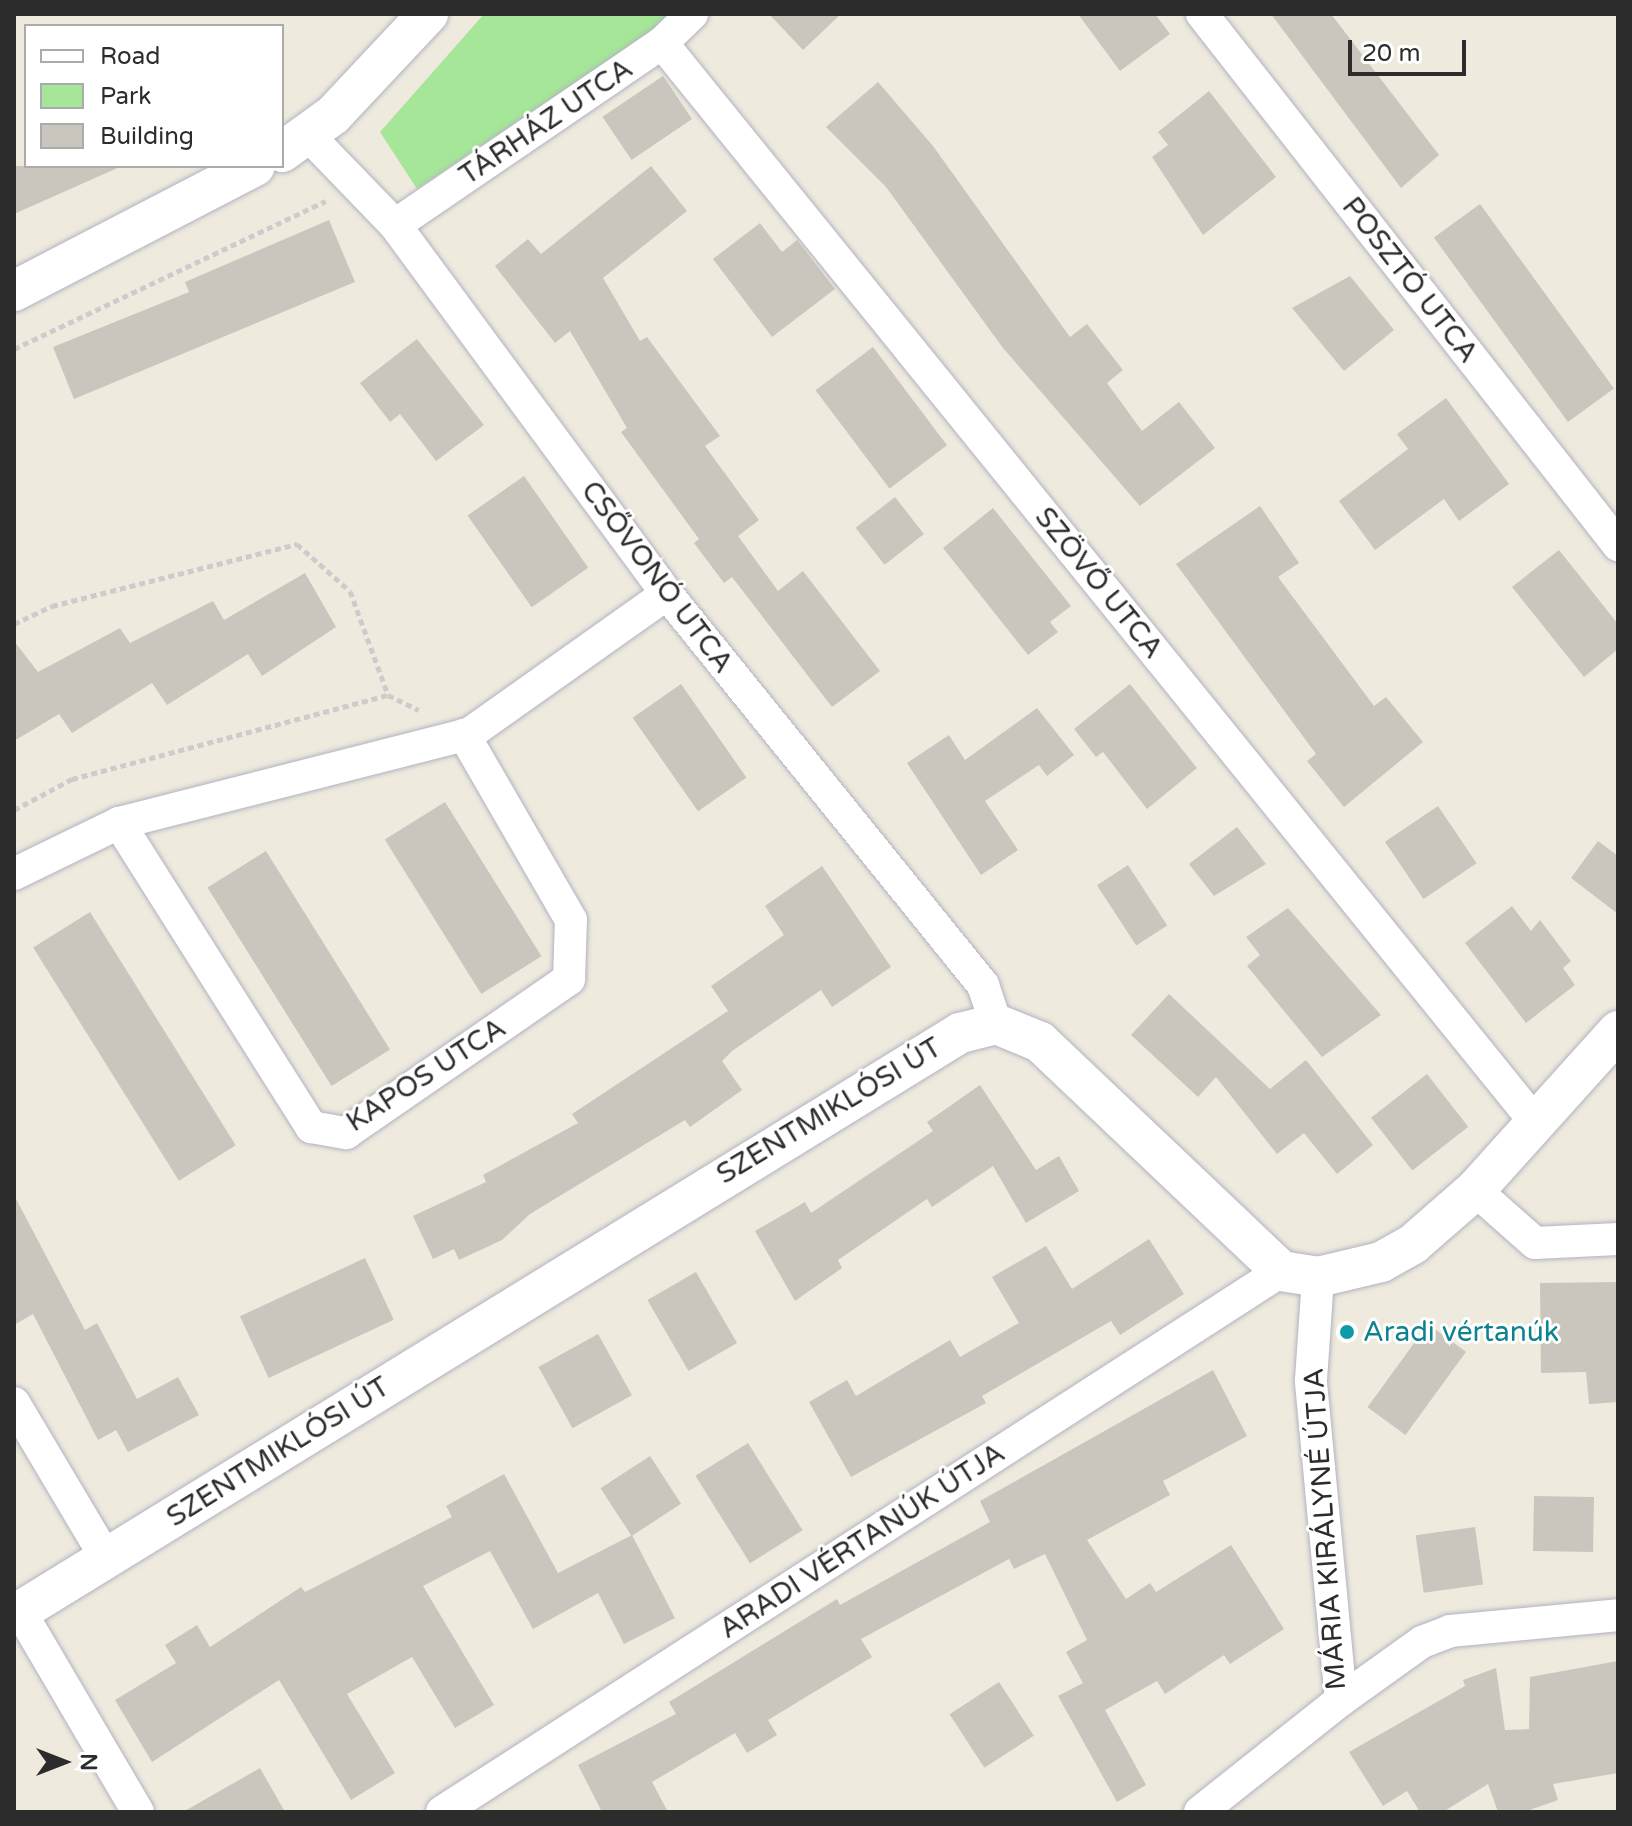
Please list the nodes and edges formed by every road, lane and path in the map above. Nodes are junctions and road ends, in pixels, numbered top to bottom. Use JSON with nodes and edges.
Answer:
{"nodes":[{"id":1,"x":428,"y":14,"type":"edge"},
{"id":2,"x":692,"y":14,"type":"edge"},
{"id":3,"x":1202,"y":14,"type":"edge"},
{"id":4,"x":662,"y":43,"type":"junction"},
{"id":5,"x":295,"y":144,"type":"edge"},
{"id":6,"x":251,"y":168,"type":"edge"},
{"id":7,"x":341,"y":194,"type":"dead end"},
{"id":8,"x":395,"y":225,"type":"junction"},
{"id":9,"x":14,"y":291,"type":"edge"},
{"id":10,"x":14,"y":349,"type":"edge"},
{"id":11,"x":1618,"y":545,"type":"edge"},
{"id":12,"x":667,"y":594,"type":"junction"},
{"id":13,"x":14,"y":624,"type":"edge"},
{"id":14,"x":388,"y":695,"type":"junction"},
{"id":15,"x":434,"y":708,"type":"dead end"},
{"id":16,"x":464,"y":735,"type":"junction"},
{"id":17,"x":14,"y":810,"type":"edge"},
{"id":18,"x":119,"y":823,"type":"junction"},
{"id":19,"x":14,"y":874,"type":"edge"},
{"id":20,"x":996,"y":1024,"type":"junction"},
{"id":21,"x":1618,"y":1031,"type":"edge"},
{"id":22,"x":1536,"y":1123,"type":"junction"},
{"id":23,"x":1475,"y":1190,"type":"junction"},
{"id":24,"x":1618,"y":1239,"type":"edge"},
{"id":25,"x":1300,"y":1274,"type":"junction"},
{"id":26,"x":14,"y":1403,"type":"edge"},
{"id":27,"x":106,"y":1558,"type":"junction"},
{"id":28,"x":17,"y":1613,"type":"edge"},
{"id":29,"x":1618,"y":1615,"type":"edge"},
{"id":30,"x":1341,"y":1700,"type":"junction"},
{"id":31,"x":138,"y":1812,"type":"edge"},
{"id":32,"x":442,"y":1812,"type":"edge"},
{"id":33,"x":1200,"y":1812,"type":"edge"}],
"edges":[{"from":1,"to":5,"type":"street"},
{"from":2,"to":4,"type":"street","name":"TÁRHÁZ UTCA"},
{"from":3,"to":11,"type":"street","name":"POSZTÓ UTCA"},
{"from":4,"to":8,"type":"street","name":"TÁRHÁZ UTCA"},
{"from":4,"to":22,"type":"street","name":"SZÖVŐ UTCA"},
{"from":5,"to":8,"type":"street","name":"CSŐVONÓ UTCA"},
{"from":6,"to":9,"type":"street"},
{"from":7,"to":10,"type":"path"},
{"from":8,"to":12,"type":"street","name":"CSŐVONÓ UTCA"},
{"from":12,"to":16,"type":"street"},
{"from":12,"to":20,"type":"street","name":"CSŐVONÓ UTCA"},
{"from":13,"to":14,"type":"path"},
{"from":14,"to":15,"type":"path"},
{"from":14,"to":17,"type":"path"},
{"from":16,"to":18,"type":"street"},
{"from":16,"to":18,"type":"street","name":"KAPOS UTCA"},
{"from":18,"to":19,"type":"street"},
{"from":20,"to":25,"type":"street"},
{"from":20,"to":27,"type":"street","name":"SZENTMIKLÓSI ÚT"},
{"from":21,"to":22,"type":"street"},
{"from":22,"to":23,"type":"street"},
{"from":23,"to":24,"type":"street"},
{"from":23,"to":25,"type":"street"},
{"from":25,"to":30,"type":"street","name":"MÁRIA KIRÁLYNÉ ÚTJA"},
{"from":25,"to":32,"type":"street","name":"ARADI VÉRTANÚK ÚTJA"},
{"from":26,"to":27,"type":"street"},
{"from":27,"to":28,"type":"street","name":"SZENTMIKLÓSI ÚT"},
{"from":28,"to":31,"type":"street"},
{"from":29,"to":30,"type":"street"},
{"from":30,"to":33,"type":"street","name":"MÁRIA KIRÁLYNÉ ÚTJA"}]}
